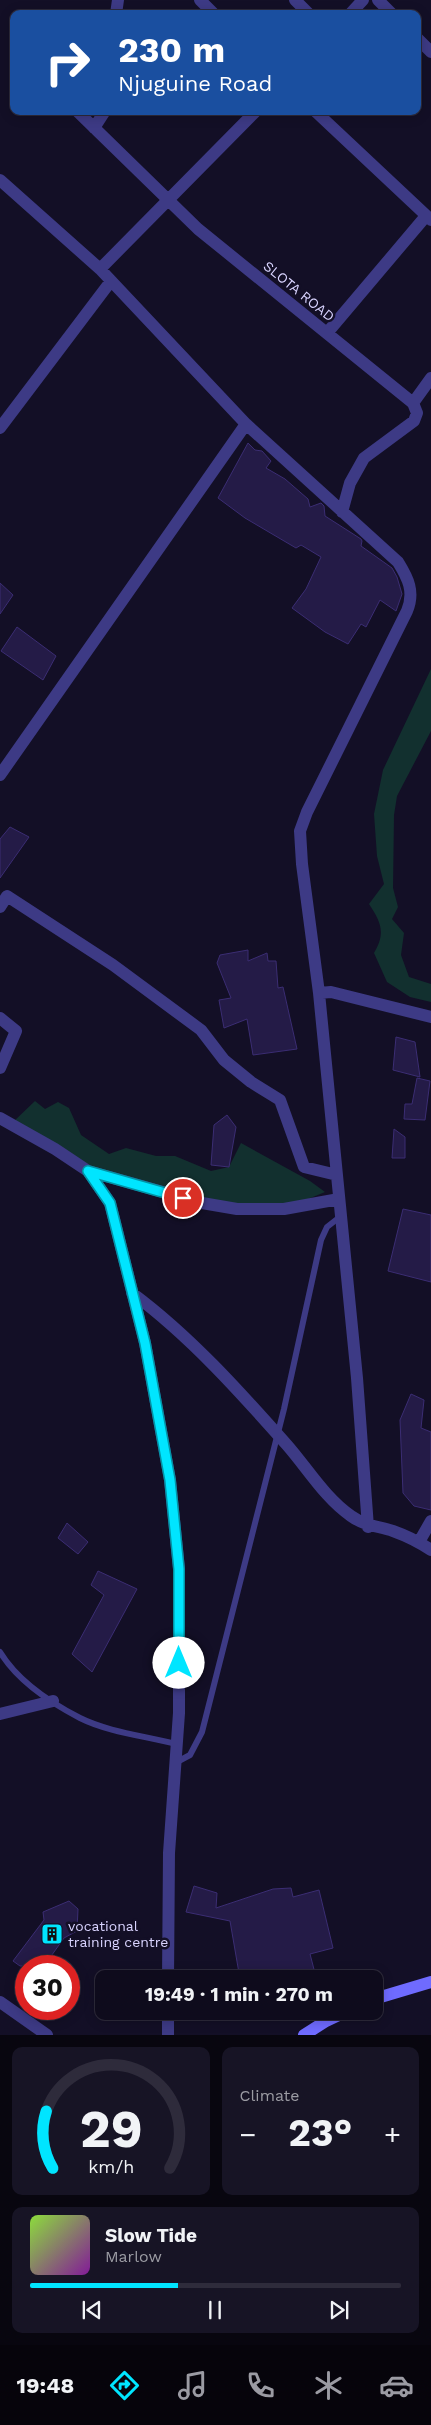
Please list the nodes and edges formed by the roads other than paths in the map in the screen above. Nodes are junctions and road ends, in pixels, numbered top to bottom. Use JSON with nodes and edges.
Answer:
{"nodes":[{"id":1,"x":200,"y":0,"type":"edge"},
{"id":2,"x":295,"y":0,"type":"edge"},
{"id":3,"x":364,"y":0,"type":"edge"},
{"id":4,"x":378,"y":0,"type":"edge"},
{"id":5,"x":210,"y":10,"type":"edge"},
{"id":6,"x":305,"y":10,"type":"edge"},
{"id":7,"x":354,"y":10,"type":"edge"},
{"id":8,"x":388,"y":10,"type":"edge"},
{"id":9,"x":421,"y":42,"type":"edge"},
{"id":10,"x":431,"y":52,"type":"edge"},
{"id":11,"x":81,"y":115,"type":"edge"},
{"id":12,"x":102,"y":115,"type":"edge"},
{"id":13,"x":252,"y":115,"type":"edge"},
{"id":14,"x":319,"y":115,"type":"edge"},
{"id":15,"x":94,"y":128,"type":"junction"},
{"id":16,"x":0,"y":180,"type":"edge"},
{"id":17,"x":167,"y":201,"type":"junction"},
{"id":18,"x":428,"y":218,"type":"edge"},
{"id":19,"x":100,"y":269,"type":"junction"},
{"id":20,"x":111,"y":281,"type":"junction"},
{"id":21,"x":327,"y":333,"type":"junction"},
{"id":22,"x":431,"y":378,"type":"edge"},
{"id":23,"x":414,"y":403,"type":"junction"},
{"id":24,"x":246,"y":424,"type":"junction"},
{"id":25,"x":0,"y":428,"type":"edge"},
{"id":26,"x":342,"y":512,"type":"junction"},
{"id":27,"x":0,"y":775,"type":"edge"},
{"id":28,"x":0,"y":907,"type":"edge"},
{"id":29,"x":319,"y":993,"type":"junction"},
{"id":30,"x":431,"y":1017,"type":"edge"},
{"id":31,"x":0,"y":1018,"type":"edge"},
{"id":32,"x":0,"y":1068,"type":"edge"},
{"id":33,"x":0,"y":1118,"type":"edge"},
{"id":34,"x":88,"y":1171,"type":"junction"},
{"id":35,"x":337,"y":1175,"type":"junction"},
{"id":36,"x":339,"y":1199,"type":"junction"},
{"id":37,"x":341,"y":1216,"type":"junction"},
{"id":38,"x":132,"y":1293,"type":"junction"},
{"id":39,"x":277,"y":1434,"type":"junction"},
{"id":40,"x":431,"y":1521,"type":"edge"},
{"id":41,"x":368,"y":1527,"type":"junction"},
{"id":42,"x":419,"y":1542,"type":"junction"},
{"id":43,"x":431,"y":1550,"type":"edge"},
{"id":44,"x":0,"y":1652,"type":"edge"},
{"id":45,"x":53,"y":1701,"type":"junction"},
{"id":46,"x":0,"y":1714,"type":"edge"},
{"id":47,"x":176,"y":1744,"type":"junction"},
{"id":48,"x":175,"y":1763,"type":"junction"},
{"id":49,"x":168,"y":1970,"type":"edge"},
{"id":50,"x":431,"y":1982,"type":"edge"},
{"id":51,"x":383,"y":1996,"type":"edge"},
{"id":52,"x":0,"y":2002,"type":"edge"},
{"id":53,"x":168,"y":2020,"type":"edge"},
{"id":54,"x":328,"y":2020,"type":"edge"},
{"id":55,"x":48,"y":2035,"type":"edge"},
{"id":56,"x":168,"y":2035,"type":"edge"},
{"id":57,"x":304,"y":2035,"type":"edge"}],
"edges":[{"from":1,"to":5,"type":"street"},
{"from":2,"to":6,"type":"street"},
{"from":3,"to":7,"type":"street"},
{"from":4,"to":8,"type":"street"},
{"from":9,"to":10,"type":"street"},
{"from":11,"to":15,"type":"street","name":"SLOTA ROAD"},
{"from":12,"to":15,"type":"street"},
{"from":13,"to":17,"type":"street"},
{"from":14,"to":18,"type":"street"},
{"from":15,"to":17,"type":"street","name":"SLOTA ROAD"},
{"from":16,"to":19,"type":"street"},
{"from":17,"to":19,"type":"street"},
{"from":17,"to":21,"type":"street","name":"SLOTA ROAD"},
{"from":18,"to":21,"type":"street"},
{"from":19,"to":20,"type":"street"},
{"from":20,"to":24,"type":"street"},
{"from":20,"to":25,"type":"street"},
{"from":21,"to":23,"type":"street","name":"SLOTA ROAD"},
{"from":22,"to":23,"type":"street"},
{"from":23,"to":26,"type":"street"},
{"from":24,"to":26,"type":"street"},
{"from":24,"to":27,"type":"street"},
{"from":26,"to":29,"type":"street"},
{"from":28,"to":35,"type":"street"},
{"from":29,"to":30,"type":"street"},
{"from":29,"to":35,"type":"street"},
{"from":31,"to":32,"type":"street"},
{"from":33,"to":34,"type":"street"},
{"from":34,"to":36,"type":"street"},
{"from":34,"to":38,"type":"street"},
{"from":35,"to":36,"type":"street"},
{"from":36,"to":37,"type":"street"},
{"from":37,"to":39,"type":"lane"},
{"from":37,"to":41,"type":"street"},
{"from":38,"to":39,"type":"street"},
{"from":38,"to":47,"type":"street"},
{"from":39,"to":41,"type":"street"},
{"from":39,"to":48,"type":"lane"},
{"from":40,"to":42,"type":"street"},
{"from":41,"to":42,"type":"street"},
{"from":42,"to":43,"type":"street"},
{"from":44,"to":45,"type":"lane"},
{"from":45,"to":46,"type":"street"},
{"from":45,"to":47,"type":"lane"},
{"from":47,"to":48,"type":"street"},
{"from":48,"to":49,"type":"street"},
{"from":50,"to":51,"type":"main road"},
{"from":52,"to":55,"type":"street"},
{"from":53,"to":56,"type":"street"},
{"from":54,"to":57,"type":"main road"}]}
